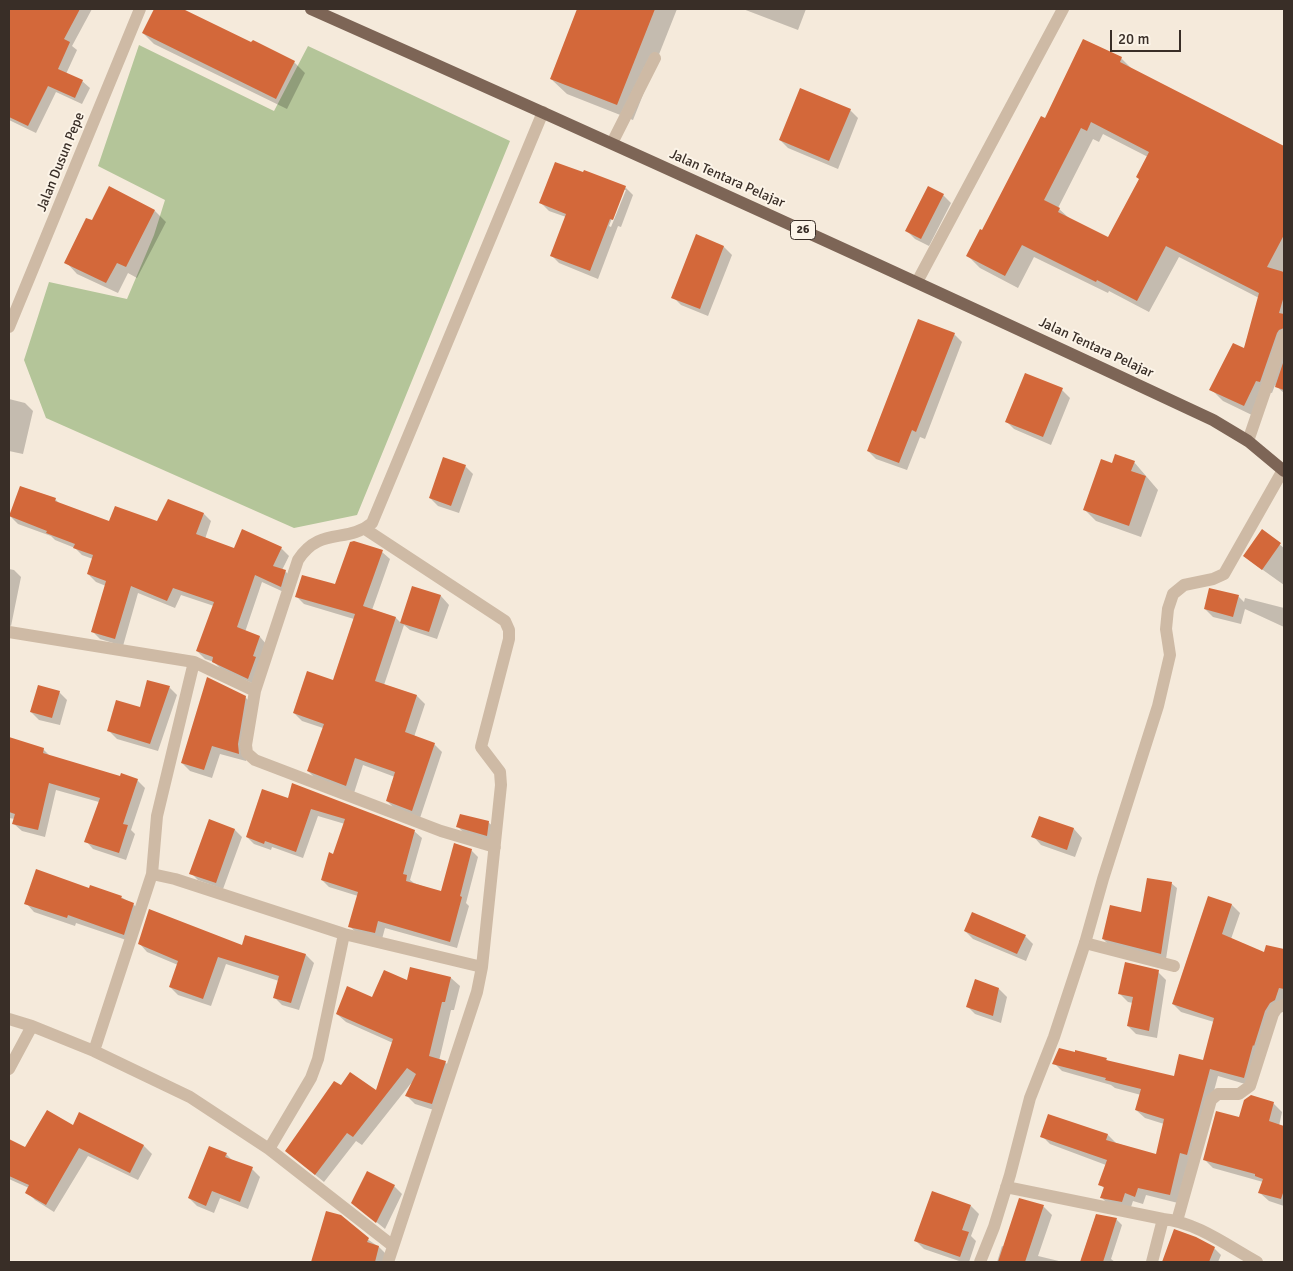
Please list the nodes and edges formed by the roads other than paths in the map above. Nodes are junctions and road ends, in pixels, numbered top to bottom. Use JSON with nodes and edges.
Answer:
{"nodes":[{"id":1,"x":140,"y":9,"type":"edge"},
{"id":2,"x":311,"y":9,"type":"edge"},
{"id":3,"x":1063,"y":9,"type":"edge"},
{"id":4,"x":655,"y":58,"type":"dead end"},
{"id":5,"x":543,"y":112,"type":"junction"},
{"id":6,"x":612,"y":143,"type":"junction"},
{"id":7,"x":917,"y":282,"type":"junction"},
{"id":8,"x":9,"y":327,"type":"edge"},
{"id":9,"x":1284,"y":336,"type":"edge"},
{"id":10,"x":1248,"y":441,"type":"junction"},
{"id":11,"x":1284,"y":471,"type":"edge"},
{"id":12,"x":365,"y":529,"type":"junction"},
{"id":13,"x":9,"y":632,"type":"edge"},
{"id":14,"x":194,"y":662,"type":"junction"},
{"id":15,"x":256,"y":691,"type":"junction"},
{"id":16,"x":495,"y":847,"type":"junction"},
{"id":17,"x":152,"y":874,"type":"junction"},
{"id":18,"x":344,"y":934,"type":"junction"},
{"id":19,"x":1085,"y":944,"type":"junction"},
{"id":20,"x":1174,"y":966,"type":"dead end"},
{"id":21,"x":482,"y":967,"type":"junction"},
{"id":22,"x":1284,"y":1005,"type":"edge"},
{"id":23,"x":9,"y":1019,"type":"edge"},
{"id":24,"x":32,"y":1026,"type":"junction"},
{"id":25,"x":94,"y":1052,"type":"junction"},
{"id":26,"x":9,"y":1069,"type":"edge"},
{"id":27,"x":268,"y":1150,"type":"junction"},
{"id":28,"x":1006,"y":1187,"type":"junction"},
{"id":29,"x":1163,"y":1219,"type":"junction"},
{"id":30,"x":1177,"y":1220,"type":"junction"},
{"id":31,"x":392,"y":1246,"type":"junction"},
{"id":32,"x":388,"y":1262,"type":"edge"},
{"id":33,"x":980,"y":1262,"type":"edge"},
{"id":34,"x":1152,"y":1262,"type":"edge"},
{"id":35,"x":1257,"y":1262,"type":"edge"}],
"edges":[{"from":1,"to":8,"type":"street","name":"Jalan Dusun Pepe"},
{"from":2,"to":5,"type":"main road","name":"Jalan Tentara Pelajar","number":"26"},
{"from":3,"to":7,"type":"street"},
{"from":4,"to":6,"type":"street"},
{"from":5,"to":6,"type":"main road","name":"Jalan Tentara Pelajar","number":"26"},
{"from":5,"to":12,"type":"street"},
{"from":6,"to":7,"type":"main road","name":"Jalan Tentara Pelajar","number":"26"},
{"from":7,"to":10,"type":"main road","name":"Jalan Tentara Pelajar","number":"26"},
{"from":9,"to":10,"type":"street"},
{"from":10,"to":11,"type":"main road","name":"Jalan Tentara Pelajar","number":"26"},
{"from":11,"to":19,"type":"street"},
{"from":12,"to":15,"type":"street"},
{"from":12,"to":16,"type":"street"},
{"from":13,"to":14,"type":"street"},
{"from":14,"to":15,"type":"street"},
{"from":14,"to":17,"type":"street"},
{"from":15,"to":16,"type":"street"},
{"from":16,"to":21,"type":"street"},
{"from":17,"to":18,"type":"street"},
{"from":17,"to":25,"type":"street"},
{"from":18,"to":21,"type":"street"},
{"from":18,"to":27,"type":"street"},
{"from":19,"to":20,"type":"street"},
{"from":19,"to":28,"type":"street"},
{"from":21,"to":31,"type":"street"},
{"from":22,"to":30,"type":"street"},
{"from":23,"to":24,"type":"street"},
{"from":24,"to":25,"type":"street"},
{"from":24,"to":26,"type":"street"},
{"from":25,"to":27,"type":"street"},
{"from":27,"to":31,"type":"street"},
{"from":28,"to":29,"type":"street"},
{"from":28,"to":33,"type":"street"},
{"from":29,"to":30,"type":"street"},
{"from":29,"to":34,"type":"street"},
{"from":30,"to":35,"type":"street"},
{"from":31,"to":32,"type":"street"}]}
